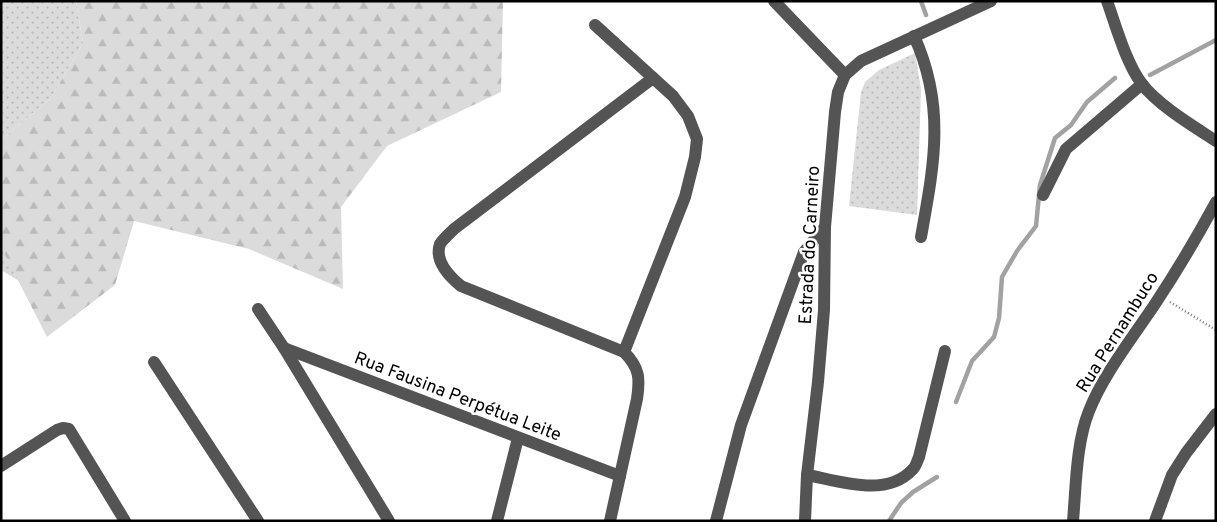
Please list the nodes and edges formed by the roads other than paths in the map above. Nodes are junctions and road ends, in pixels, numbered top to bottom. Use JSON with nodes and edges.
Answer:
{"nodes":[{"id":1,"x":774,"y":1,"type":"edge"},
{"id":2,"x":991,"y":1,"type":"edge"},
{"id":3,"x":1107,"y":1,"type":"edge"},
{"id":4,"x":595,"y":25,"type":"dead end"},
{"id":5,"x":914,"y":36,"type":"junction"},
{"id":6,"x":845,"y":75,"type":"junction"},
{"id":7,"x":653,"y":78,"type":"junction"},
{"id":8,"x":1142,"y":84,"type":"junction"},
{"id":9,"x":1216,"y":140,"type":"edge"},
{"id":10,"x":1043,"y":195,"type":"dead end"},
{"id":11,"x":1216,"y":202,"type":"edge"},
{"id":12,"x":825,"y":227,"type":"junction"},
{"id":13,"x":921,"y":237,"type":"dead end"},
{"id":14,"x":258,"y":309,"type":"dead end"},
{"id":15,"x":284,"y":348,"type":"junction"},
{"id":16,"x":945,"y":351,"type":"dead end"},
{"id":17,"x":624,"y":352,"type":"junction"},
{"id":18,"x":154,"y":362,"type":"dead end"},
{"id":19,"x":1216,"y":414,"type":"edge"},
{"id":20,"x":518,"y":438,"type":"junction"},
{"id":21,"x":1,"y":466,"type":"edge"},
{"id":22,"x":807,"y":475,"type":"junction"},
{"id":23,"x":620,"y":476,"type":"junction"},
{"id":24,"x":125,"y":521,"type":"edge"},
{"id":25,"x":258,"y":521,"type":"edge"},
{"id":26,"x":389,"y":521,"type":"edge"},
{"id":27,"x":497,"y":521,"type":"edge"},
{"id":28,"x":610,"y":521,"type":"edge"},
{"id":29,"x":716,"y":521,"type":"edge"},
{"id":30,"x":805,"y":521,"type":"edge"},
{"id":31,"x":1073,"y":521,"type":"edge"},
{"id":32,"x":1155,"y":521,"type":"edge"}],
"edges":[{"from":1,"to":6,"type":"street"},
{"from":2,"to":5,"type":"street"},
{"from":3,"to":8,"type":"street"},
{"from":4,"to":7,"type":"street"},
{"from":5,"to":6,"type":"street"},
{"from":5,"to":13,"type":"street"},
{"from":6,"to":12,"type":"street","name":"Estrada do Carneiro"},
{"from":7,"to":17,"type":"street"},
{"from":7,"to":17,"type":"street"},
{"from":8,"to":9,"type":"street"},
{"from":8,"to":10,"type":"street"},
{"from":11,"to":31,"type":"street","name":"Rua Pernambuco"},
{"from":12,"to":22,"type":"street","name":"Estrada do Carneiro"},
{"from":12,"to":29,"type":"street"},
{"from":14,"to":15,"type":"street"},
{"from":15,"to":20,"type":"street","name":"Rua Fausina Perpétua Leite"},
{"from":15,"to":26,"type":"street"},
{"from":16,"to":22,"type":"street"},
{"from":17,"to":23,"type":"street"},
{"from":18,"to":25,"type":"street"},
{"from":19,"to":32,"type":"street"},
{"from":20,"to":23,"type":"street","name":"Rua Fausina Perpétua Leite"},
{"from":20,"to":27,"type":"street"},
{"from":21,"to":24,"type":"street"},
{"from":22,"to":30,"type":"street","name":"Estrada do Carneiro"},
{"from":23,"to":28,"type":"street"}]}
